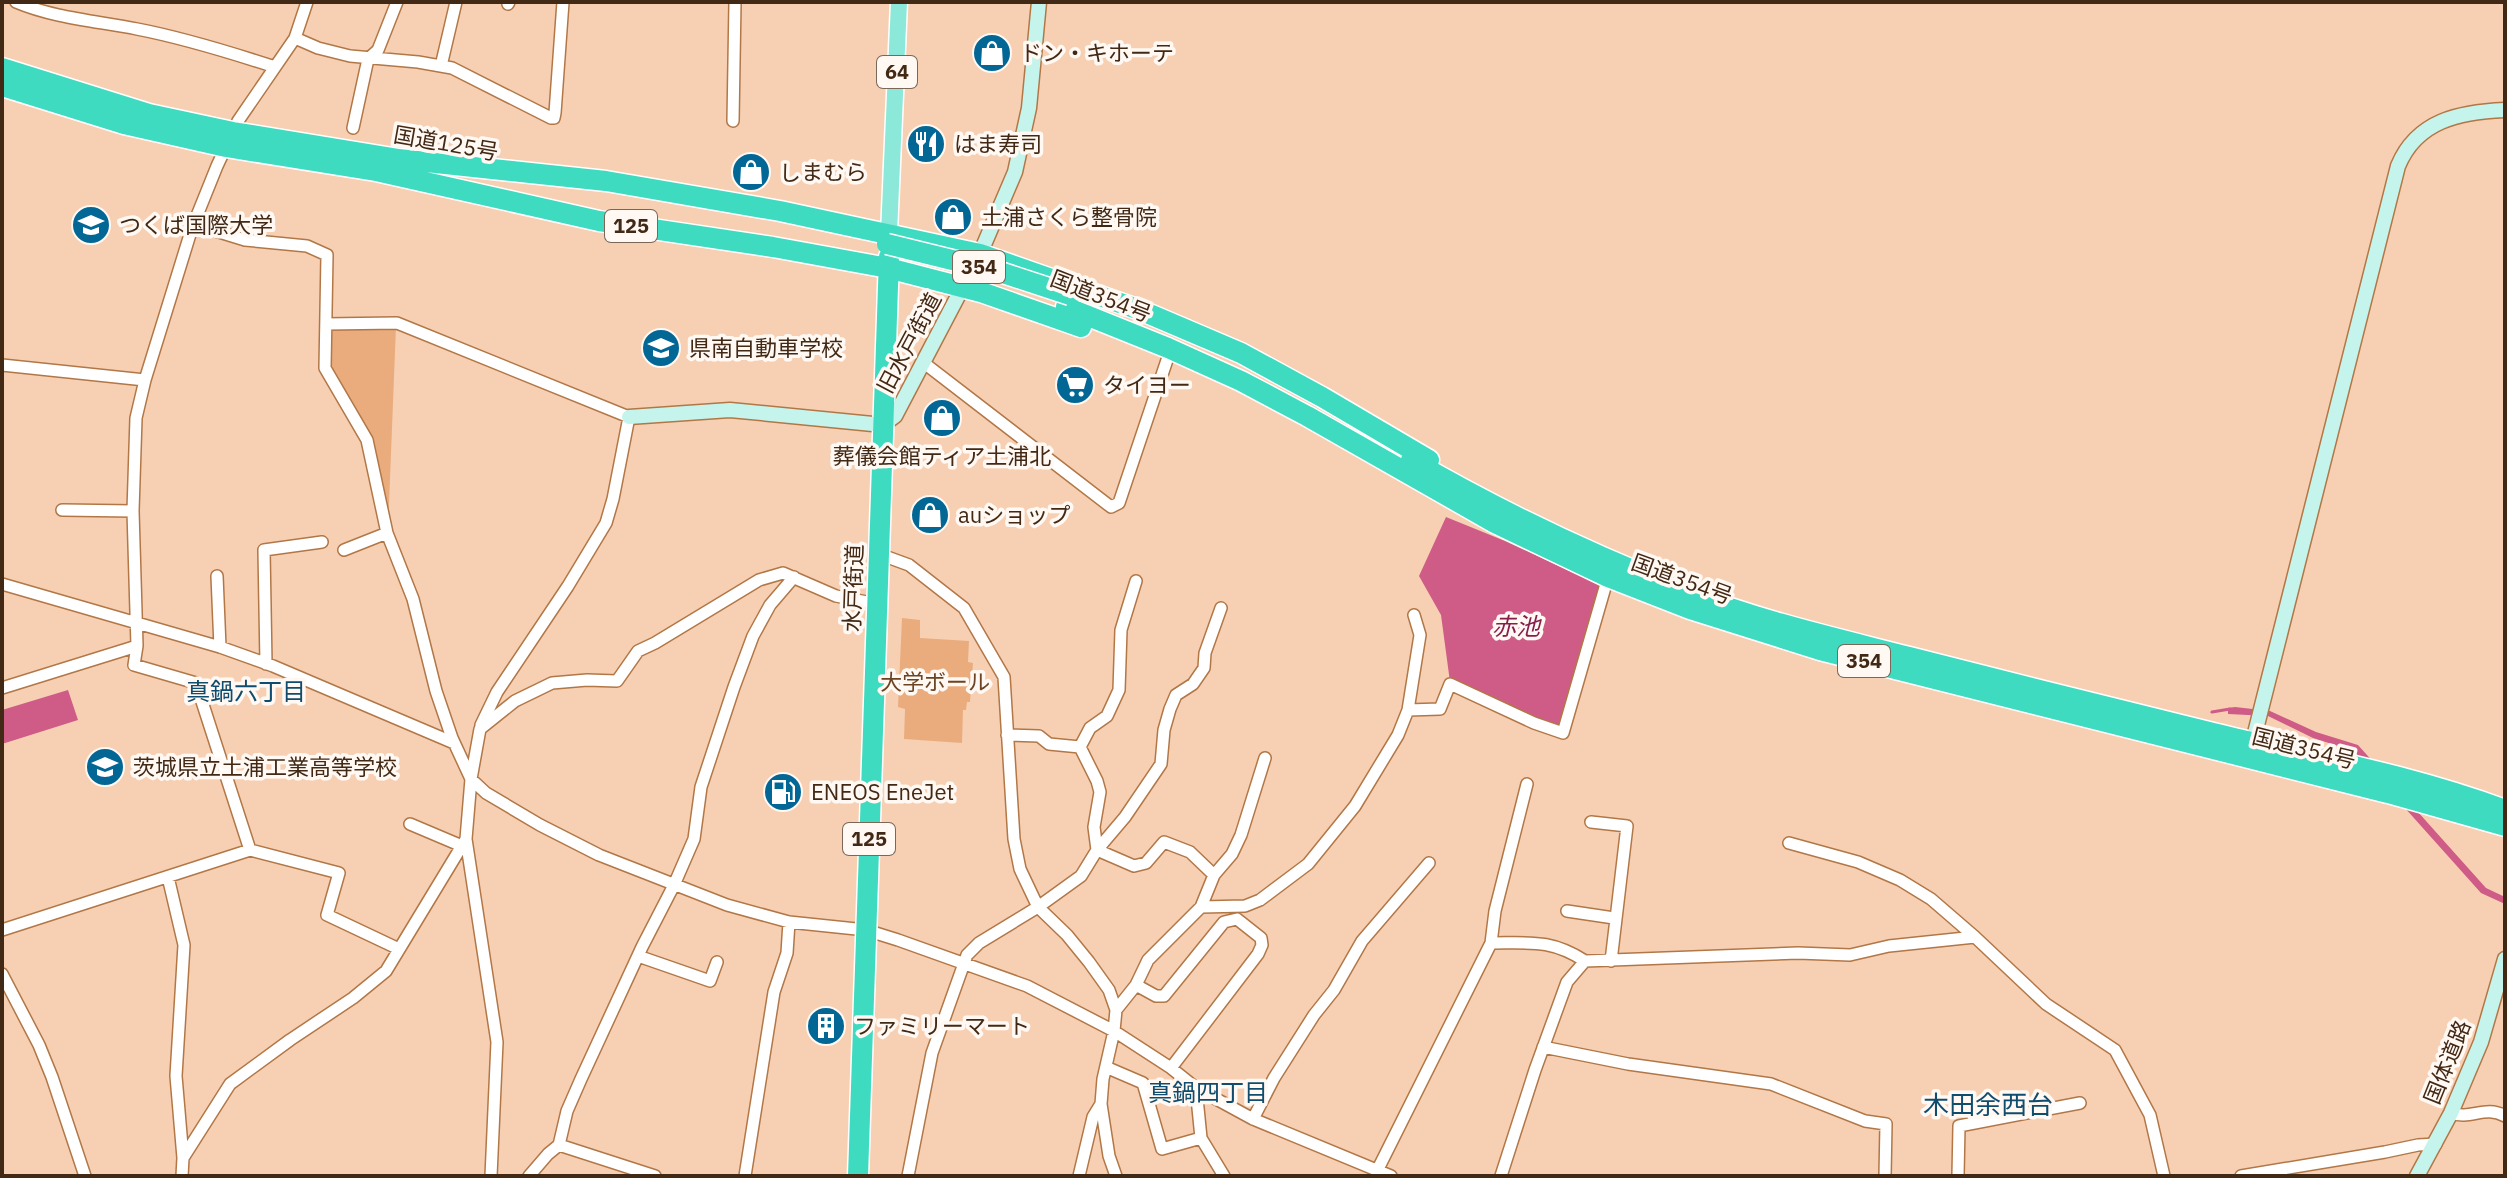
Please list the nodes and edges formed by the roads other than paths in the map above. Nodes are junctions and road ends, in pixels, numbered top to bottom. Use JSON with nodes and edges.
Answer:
{"nodes":[{"id":1,"x":16,"y":2,"type":"edge"},
{"id":2,"x":307,"y":2,"type":"edge"},
{"id":3,"x":397,"y":2,"type":"edge"},
{"id":4,"x":456,"y":2,"type":"edge"},
{"id":5,"x":563,"y":2,"type":"edge"},
{"id":6,"x":735,"y":2,"type":"edge"},
{"id":7,"x":899,"y":2,"type":"edge"},
{"id":8,"x":1039,"y":2,"type":"edge"},
{"id":9,"x":38,"y":11,"type":"edge"},
{"id":10,"x":295,"y":38,"type":"junction"},
{"id":11,"x":368,"y":59,"type":"junction"},
{"id":12,"x":441,"y":66,"type":"junction"},
{"id":13,"x":275,"y":67,"type":"junction"},
{"id":14,"x":2,"y":68,"type":"edge"},
{"id":15,"x":2,"y":86,"type":"edge"},
{"id":16,"x":2505,"y":110,"type":"edge"},
{"id":17,"x":733,"y":121,"type":"dead end"},
{"id":18,"x":353,"y":128,"type":"dead end"},
{"id":19,"x":229,"y":140,"type":"junction"},
{"id":20,"x":382,"y":164,"type":"junction"},
{"id":21,"x":193,"y":224,"type":"junction"},
{"id":22,"x":888,"y":250,"type":"junction"},
{"id":23,"x":980,"y":254,"type":"junction"},
{"id":24,"x":963,"y":287,"type":"junction"},
{"id":25,"x":326,"y":324,"type":"junction"},
{"id":26,"x":1167,"y":360,"type":"junction"},
{"id":27,"x":924,"y":363,"type":"junction"},
{"id":28,"x":2,"y":365,"type":"edge"},
{"id":29,"x":885,"y":368,"type":"junction"},
{"id":30,"x":145,"y":380,"type":"junction"},
{"id":31,"x":912,"y":384,"type":"junction"},
{"id":32,"x":629,"y":417,"type":"junction"},
{"id":33,"x":883,"y":425,"type":"junction"},
{"id":34,"x":62,"y":510,"type":"dead end"},
{"id":35,"x":133,"y":511,"type":"junction"},
{"id":36,"x":1498,"y":516,"type":"junction"},
{"id":37,"x":387,"y":533,"type":"junction"},
{"id":38,"x":322,"y":542,"type":"dead end"},
{"id":39,"x":344,"y":550,"type":"dead end"},
{"id":40,"x":879,"y":554,"type":"junction"},
{"id":41,"x":217,"y":576,"type":"dead end"},
{"id":42,"x":794,"y":577,"type":"junction"},
{"id":43,"x":1608,"y":577,"type":"junction"},
{"id":44,"x":1136,"y":581,"type":"dead end"},
{"id":45,"x":2,"y":584,"type":"edge"},
{"id":46,"x":877,"y":604,"type":"junction"},
{"id":47,"x":1221,"y":608,"type":"dead end"},
{"id":48,"x":1414,"y":615,"type":"dead end"},
{"id":49,"x":137,"y":623,"type":"junction"},
{"id":50,"x":137,"y":646,"type":"junction"},
{"id":51,"x":220,"y":647,"type":"junction"},
{"id":52,"x":266,"y":664,"type":"junction"},
{"id":53,"x":2,"y":688,"type":"edge"},
{"id":54,"x":1408,"y":710,"type":"junction"},
{"id":55,"x":480,"y":729,"type":"junction"},
{"id":56,"x":1007,"y":735,"type":"junction"},
{"id":57,"x":454,"y":743,"type":"junction"},
{"id":58,"x":1080,"y":747,"type":"junction"},
{"id":59,"x":2245,"y":757,"type":"junction"},
{"id":60,"x":1265,"y":758,"type":"dead end"},
{"id":61,"x":471,"y":779,"type":"junction"},
{"id":62,"x":1527,"y":784,"type":"dead end"},
{"id":63,"x":2505,"y":810,"type":"edge"},
{"id":64,"x":1591,"y":822,"type":"dead end"},
{"id":65,"x":410,"y":824,"type":"dead end"},
{"id":66,"x":2505,"y":826,"type":"edge"},
{"id":67,"x":464,"y":842,"type":"junction"},
{"id":68,"x":1789,"y":843,"type":"dead end"},
{"id":69,"x":250,"y":850,"type":"junction"},
{"id":70,"x":1097,"y":850,"type":"junction"},
{"id":71,"x":1429,"y":863,"type":"dead end"},
{"id":72,"x":1214,"y":875,"type":"junction"},
{"id":73,"x":168,"y":877,"type":"junction"},
{"id":74,"x":674,"y":885,"type":"junction"},
{"id":75,"x":1038,"y":907,"type":"junction"},
{"id":76,"x":1201,"y":907,"type":"junction"},
{"id":77,"x":1567,"y":911,"type":"dead end"},
{"id":78,"x":1614,"y":918,"type":"junction"},
{"id":79,"x":789,"y":922,"type":"junction"},
{"id":80,"x":2,"y":930,"type":"edge"},
{"id":81,"x":866,"y":930,"type":"junction"},
{"id":82,"x":1975,"y":937,"type":"junction"},
{"id":83,"x":1491,"y":943,"type":"junction"},
{"id":84,"x":399,"y":949,"type":"junction"},
{"id":85,"x":638,"y":956,"type":"junction"},
{"id":86,"x":2505,"y":959,"type":"edge"},
{"id":87,"x":1585,"y":961,"type":"junction"},
{"id":88,"x":1611,"y":961,"type":"junction"},
{"id":89,"x":717,"y":962,"type":"dead end"},
{"id":90,"x":963,"y":965,"type":"junction"},
{"id":91,"x":2,"y":974,"type":"edge"},
{"id":92,"x":1136,"y":985,"type":"junction"},
{"id":93,"x":1116,"y":1010,"type":"junction"},
{"id":94,"x":1114,"y":1031,"type":"junction"},
{"id":95,"x":1543,"y":1047,"type":"junction"},
{"id":96,"x":1108,"y":1068,"type":"junction"},
{"id":97,"x":1171,"y":1068,"type":"junction"},
{"id":98,"x":1196,"y":1088,"type":"junction"},
{"id":99,"x":2080,"y":1103,"type":"dead end"},
{"id":100,"x":1101,"y":1104,"type":"junction"},
{"id":101,"x":2451,"y":1113,"type":"junction"},
{"id":102,"x":2505,"y":1116,"type":"edge"},
{"id":103,"x":1253,"y":1119,"type":"junction"},
{"id":104,"x":1201,"y":1138,"type":"junction"},
{"id":105,"x":2436,"y":1144,"type":"junction"},
{"id":106,"x":559,"y":1145,"type":"junction"},
{"id":107,"x":183,"y":1158,"type":"junction"},
{"id":108,"x":1377,"y":1173,"type":"edge"},
{"id":109,"x":85,"y":1176,"type":"edge"},
{"id":110,"x":182,"y":1176,"type":"edge"},
{"id":111,"x":491,"y":1176,"type":"edge"},
{"id":112,"x":529,"y":1176,"type":"edge"},
{"id":113,"x":655,"y":1176,"type":"edge"},
{"id":114,"x":745,"y":1176,"type":"edge"},
{"id":115,"x":858,"y":1176,"type":"edge"},
{"id":116,"x":908,"y":1176,"type":"edge"},
{"id":117,"x":1079,"y":1176,"type":"edge"},
{"id":118,"x":1116,"y":1176,"type":"edge"},
{"id":119,"x":1224,"y":1176,"type":"edge"},
{"id":120,"x":1391,"y":1176,"type":"edge"},
{"id":121,"x":1501,"y":1176,"type":"edge"},
{"id":122,"x":1885,"y":1176,"type":"edge"},
{"id":123,"x":1958,"y":1176,"type":"edge"},
{"id":124,"x":2164,"y":1176,"type":"edge"},
{"id":125,"x":2241,"y":1176,"type":"edge"},
{"id":126,"x":2417,"y":1176,"type":"edge"}],
"edges":[{"from":1,"to":9,"type":"street"},
{"from":2,"to":10,"type":"street"},
{"from":3,"to":11,"type":"street"},
{"from":4,"to":12,"type":"street"},
{"from":5,"to":12,"type":"street"},
{"from":6,"to":17,"type":"street"},
{"from":7,"to":22,"type":"main road","name":"水戸街道","number":"64"},
{"from":8,"to":23,"type":"street","name":"旧水戸街道"},
{"from":9,"to":13,"type":"street"},
{"from":10,"to":11,"type":"street"},
{"from":10,"to":13,"type":"street"},
{"from":11,"to":12,"type":"street"},
{"from":11,"to":18,"type":"street"},
{"from":13,"to":19,"type":"street"},
{"from":14,"to":19,"type":"highway","name":"国道125号","number":"125"},
{"from":15,"to":19,"type":"highway","name":"国道125号","number":"125"},
{"from":16,"to":59,"type":"street"},
{"from":19,"to":20,"type":"highway","name":"国道125号","number":"125"},
{"from":19,"to":21,"type":"street"},
{"from":20,"to":22,"type":"highway","name":"国道125号","number":"125"},
{"from":20,"to":22,"type":"highway","number":"125"},
{"from":20,"to":22,"type":"highway","number":"125"},
{"from":21,"to":25,"type":"street"},
{"from":21,"to":30,"type":"street"},
{"from":22,"to":23,"type":"highway"},
{"from":22,"to":24,"type":"highway"},
{"from":22,"to":29,"type":"highway","name":"水戸街道","number":"125"},
{"from":22,"to":36,"type":"highway","name":"国道354号","number":"354","bridge":true},
{"from":23,"to":24,"type":"street","name":"旧水戸街道"},
{"from":23,"to":36,"type":"highway"},
{"from":24,"to":26,"type":"highway"},
{"from":24,"to":27,"type":"street","name":"旧水戸街道"},
{"from":25,"to":32,"type":"street"},
{"from":25,"to":37,"type":"street"},
{"from":26,"to":27,"type":"street"},
{"from":26,"to":36,"type":"highway"},
{"from":27,"to":31,"type":"street","name":"旧水戸街道"},
{"from":28,"to":30,"type":"street"},
{"from":29,"to":31,"type":"street"},
{"from":29,"to":33,"type":"highway","name":"水戸街道","number":"125"},
{"from":30,"to":35,"type":"street"},
{"from":31,"to":33,"type":"street","name":"旧水戸街道"},
{"from":32,"to":33,"type":"street"},
{"from":32,"to":55,"type":"street"},
{"from":33,"to":40,"type":"highway","name":"水戸街道","number":"125"},
{"from":34,"to":35,"type":"street"},
{"from":35,"to":49,"type":"street"},
{"from":36,"to":43,"type":"highway","name":"国道354号","number":"354"},
{"from":36,"to":59,"type":"highway","name":"国道354号","number":"354"},
{"from":37,"to":39,"type":"street"},
{"from":37,"to":57,"type":"street"},
{"from":38,"to":52,"type":"street"},
{"from":40,"to":46,"type":"highway","name":"水戸街道","number":"125"},
{"from":40,"to":56,"type":"street"},
{"from":41,"to":51,"type":"street"},
{"from":42,"to":46,"type":"street"},
{"from":42,"to":55,"type":"street"},
{"from":42,"to":74,"type":"street"},
{"from":43,"to":54,"type":"street"},
{"from":43,"to":59,"type":"highway","name":"国道354号","number":"354"},
{"from":44,"to":58,"type":"street"},
{"from":45,"to":49,"type":"street"},
{"from":46,"to":81,"type":"highway","name":"水戸街道","number":"125"},
{"from":47,"to":70,"type":"street"},
{"from":48,"to":54,"type":"street"},
{"from":49,"to":50,"type":"street"},
{"from":49,"to":51,"type":"street"},
{"from":50,"to":53,"type":"street"},
{"from":50,"to":69,"type":"street"},
{"from":51,"to":52,"type":"street"},
{"from":52,"to":57,"type":"street"},
{"from":54,"to":76,"type":"street"},
{"from":55,"to":61,"type":"street"},
{"from":56,"to":58,"type":"street"},
{"from":56,"to":75,"type":"street"},
{"from":57,"to":61,"type":"street"},
{"from":58,"to":70,"type":"street"},
{"from":59,"to":63,"type":"highway","name":"国道354号","number":"354"},
{"from":59,"to":66,"type":"highway","name":"国道354号","number":"354"},
{"from":60,"to":72,"type":"street"},
{"from":61,"to":67,"type":"street"},
{"from":61,"to":74,"type":"street"},
{"from":62,"to":83,"type":"street"},
{"from":64,"to":78,"type":"street"},
{"from":65,"to":67,"type":"street"},
{"from":67,"to":84,"type":"street"},
{"from":67,"to":111,"type":"street"},
{"from":68,"to":82,"type":"street"},
{"from":69,"to":73,"type":"street"},
{"from":69,"to":84,"type":"street"},
{"from":70,"to":72,"type":"street"},
{"from":70,"to":75,"type":"street"},
{"from":71,"to":103,"type":"street"},
{"from":72,"to":76,"type":"street"},
{"from":73,"to":80,"type":"street"},
{"from":73,"to":107,"type":"street"},
{"from":74,"to":79,"type":"street"},
{"from":74,"to":85,"type":"street"},
{"from":75,"to":90,"type":"street"},
{"from":75,"to":93,"type":"street"},
{"from":76,"to":92,"type":"street"},
{"from":77,"to":78,"type":"street"},
{"from":78,"to":88,"type":"street"},
{"from":79,"to":81,"type":"street"},
{"from":79,"to":114,"type":"street"},
{"from":81,"to":90,"type":"street"},
{"from":81,"to":115,"type":"highway","name":"水戸街道","number":"125"},
{"from":82,"to":88,"type":"street"},
{"from":82,"to":124,"type":"street"},
{"from":83,"to":87,"type":"street"},
{"from":83,"to":108,"type":"street"},
{"from":84,"to":107,"type":"street"},
{"from":85,"to":89,"type":"street"},
{"from":85,"to":106,"type":"street"},
{"from":86,"to":101,"type":"street","name":"国体道路"},
{"from":87,"to":88,"type":"street"},
{"from":87,"to":95,"type":"street"},
{"from":90,"to":94,"type":"street"},
{"from":90,"to":116,"type":"street"},
{"from":91,"to":109,"type":"street"},
{"from":92,"to":93,"type":"street"},
{"from":92,"to":97,"type":"street"},
{"from":93,"to":94,"type":"street"},
{"from":94,"to":96,"type":"street"},
{"from":94,"to":97,"type":"street"},
{"from":95,"to":121,"type":"street"},
{"from":95,"to":122,"type":"street"},
{"from":96,"to":100,"type":"street"},
{"from":96,"to":104,"type":"street"},
{"from":97,"to":98,"type":"street"},
{"from":98,"to":103,"type":"street"},
{"from":98,"to":104,"type":"street"},
{"from":99,"to":123,"type":"street"},
{"from":100,"to":117,"type":"street"},
{"from":100,"to":118,"type":"street"},
{"from":101,"to":102,"type":"street"},
{"from":101,"to":105,"type":"street","name":"国体道路"},
{"from":103,"to":108,"type":"street"},
{"from":104,"to":119,"type":"street"},
{"from":105,"to":125,"type":"street"},
{"from":105,"to":126,"type":"street","name":"国体道路"},
{"from":106,"to":112,"type":"street"},
{"from":106,"to":113,"type":"street"},
{"from":107,"to":110,"type":"street"},
{"from":108,"to":120,"type":"street"}]}
